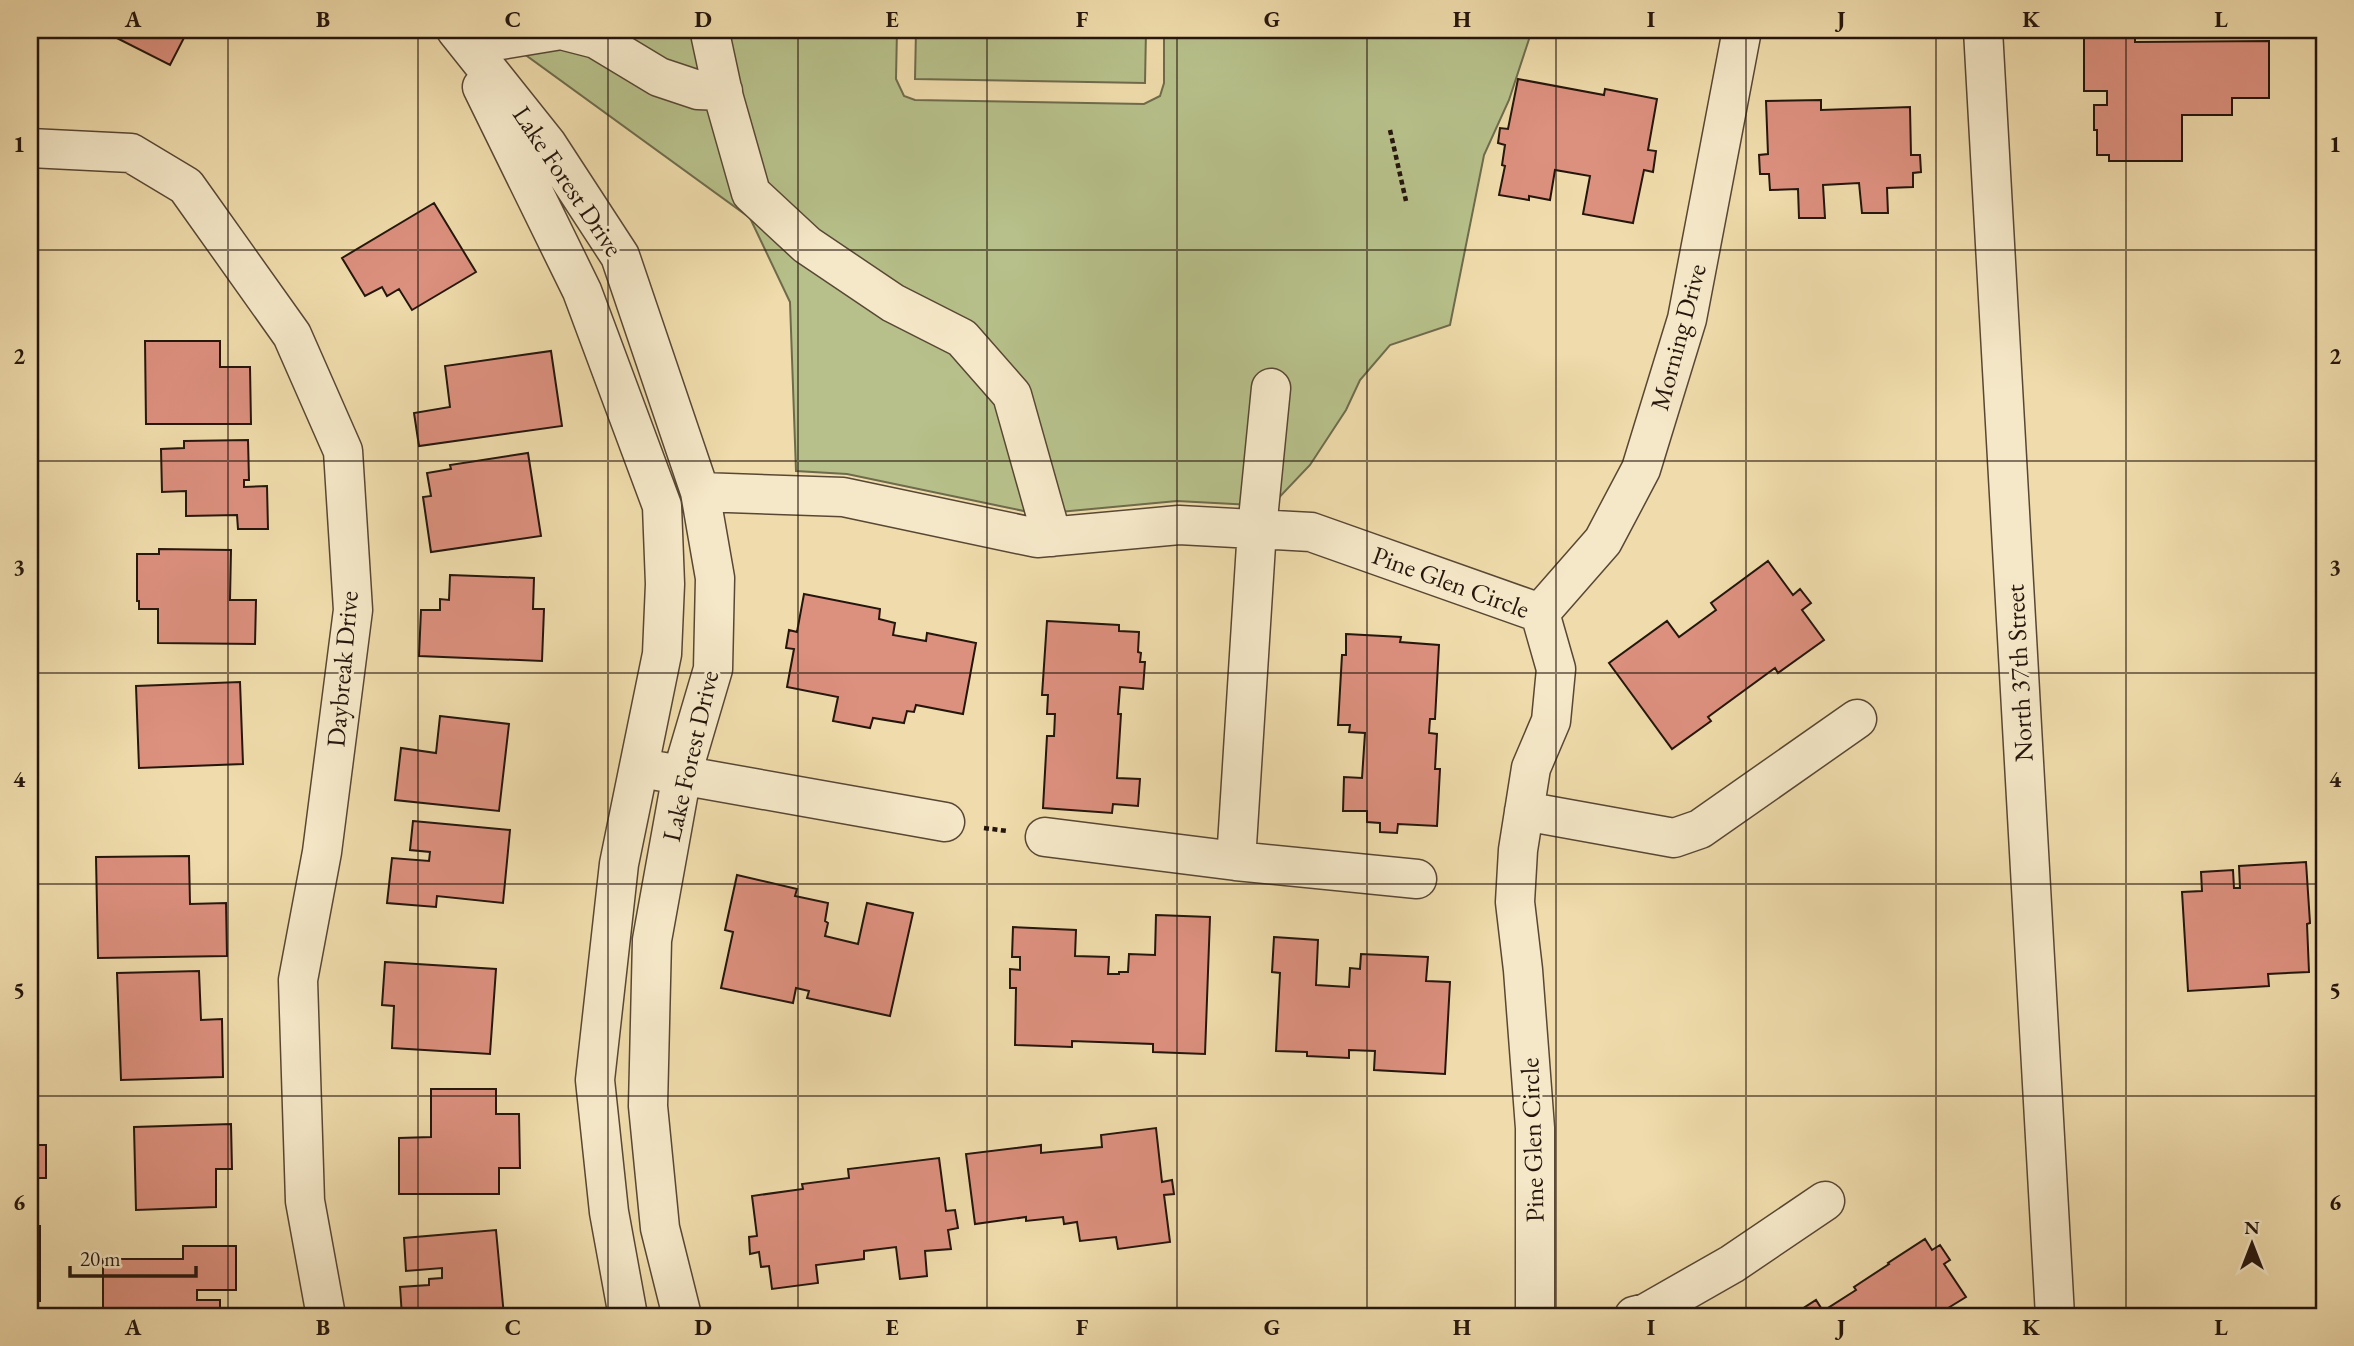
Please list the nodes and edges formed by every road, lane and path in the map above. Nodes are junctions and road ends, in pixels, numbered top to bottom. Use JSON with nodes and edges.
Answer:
{"nodes":[{"id":1,"x":1742,"y":30,"type":"edge"},
{"id":2,"x":1983,"y":30,"type":"edge"},
{"id":3,"x":710,"y":33,"type":"dead end"},
{"id":4,"x":463,"y":37,"type":"edge"},
{"id":5,"x":723,"y":91,"type":"junction"},
{"id":6,"x":1390,"y":130,"type":"dead end"},
{"id":7,"x":30,"y":148,"type":"edge"},
{"id":8,"x":1406,"y":201,"type":"dead end"},
{"id":9,"x":1271,"y":388,"type":"dead end"},
{"id":10,"x":700,"y":492,"type":"junction"},
{"id":11,"x":1257,"y":529,"type":"junction"},
{"id":12,"x":1052,"y":537,"type":"junction"},
{"id":13,"x":1540,"y":613,"type":"junction"},
{"id":14,"x":1857,"y":719,"type":"dead end"},
{"id":15,"x":639,"y":769,"type":"junction"},
{"id":16,"x":682,"y":774,"type":"junction"},
{"id":17,"x":1524,"y":811,"type":"junction"},
{"id":18,"x":945,"y":822,"type":"joint"},
{"id":19,"x":1045,"y":837,"type":"joint"},
{"id":20,"x":1236,"y":861,"type":"junction"},
{"id":21,"x":1417,"y":879,"type":"dead end"},
{"id":22,"x":1825,"y":1201,"type":"dead end"},
{"id":23,"x":326,"y":1316,"type":"edge"},
{"id":24,"x":628,"y":1316,"type":"edge"},
{"id":25,"x":682,"y":1316,"type":"edge"},
{"id":26,"x":1535,"y":1316,"type":"edge"},
{"id":27,"x":1634,"y":1316,"type":"edge"},
{"id":28,"x":2055,"y":1316,"type":"edge"}],
"edges":[{"from":1,"to":13,"type":"street","name":"Morning Drive"},
{"from":2,"to":28,"type":"street","name":"North 37th Street"},
{"from":3,"to":5,"type":"street"},
{"from":4,"to":5,"type":"street"},
{"from":4,"to":10,"type":"street","name":"Lake Forest Drive"},
{"from":4,"to":15,"type":"street","name":"Lake Forest Drive"},
{"from":5,"to":12,"type":"street"},
{"from":6,"to":8,"type":"path"},
{"from":7,"to":23,"type":"street","name":"Daybreak Drive"},
{"from":9,"to":11,"type":"street"},
{"from":10,"to":12,"type":"street","name":"Pine Glen Circle"},
{"from":10,"to":16,"type":"street","name":"Lake Forest Drive"},
{"from":11,"to":12,"type":"street","name":"Pine Glen Circle"},
{"from":11,"to":13,"type":"street","name":"Pine Glen Circle"},
{"from":11,"to":20,"type":"street"},
{"from":13,"to":17,"type":"street","name":"Pine Glen Circle"},
{"from":14,"to":17,"type":"street"},
{"from":15,"to":16,"type":"street"},
{"from":15,"to":24,"type":"street","name":"Lake Forest Drive"},
{"from":16,"to":18,"type":"street"},
{"from":16,"to":25,"type":"street","name":"Lake Forest Drive"},
{"from":17,"to":26,"type":"street","name":"Pine Glen Circle"},
{"from":18,"to":19,"type":"path"},
{"from":19,"to":20,"type":"street"},
{"from":20,"to":21,"type":"street"},
{"from":22,"to":27,"type":"street"}]}
